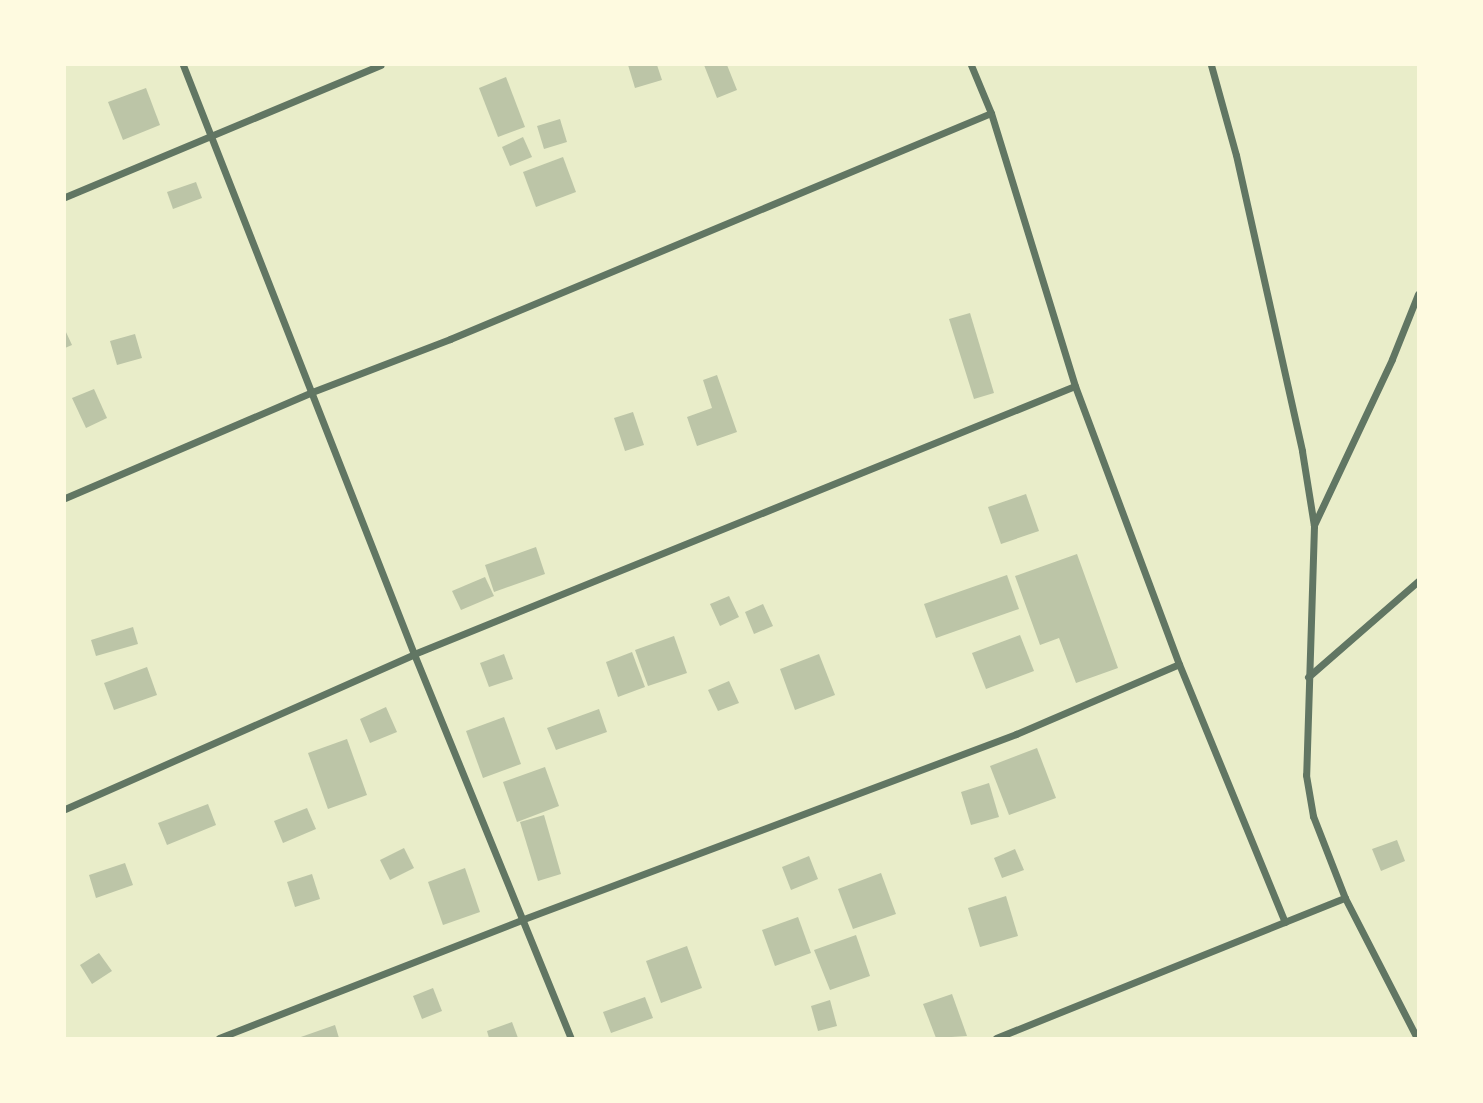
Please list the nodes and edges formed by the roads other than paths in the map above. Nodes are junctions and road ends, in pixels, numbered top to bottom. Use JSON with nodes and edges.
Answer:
{"nodes":[{"id":1,"x":183,"y":65,"type":"edge"},
{"id":2,"x":380,"y":65,"type":"edge"},
{"id":3,"x":971,"y":65,"type":"edge"},
{"id":4,"x":1211,"y":65,"type":"edge"},
{"id":5,"x":991,"y":113,"type":"junction"},
{"id":6,"x":211,"y":134,"type":"junction"},
{"id":7,"x":65,"y":197,"type":"edge"},
{"id":8,"x":1418,"y":294,"type":"edge"},
{"id":9,"x":1075,"y":386,"type":"junction"},
{"id":10,"x":312,"y":392,"type":"junction"},
{"id":11,"x":65,"y":498,"type":"edge"},
{"id":12,"x":1314,"y":526,"type":"junction"},
{"id":13,"x":1418,"y":581,"type":"edge"},
{"id":14,"x":414,"y":654,"type":"junction"},
{"id":15,"x":1180,"y":664,"type":"junction"},
{"id":16,"x":1308,"y":677,"type":"junction"},
{"id":17,"x":65,"y":809,"type":"edge"},
{"id":18,"x":1345,"y":898,"type":"junction"},
{"id":19,"x":521,"y":920,"type":"junction"},
{"id":20,"x":1285,"y":922,"type":"junction"},
{"id":21,"x":219,"y":1038,"type":"edge"},
{"id":22,"x":571,"y":1038,"type":"edge"},
{"id":23,"x":996,"y":1038,"type":"edge"},
{"id":24,"x":1418,"y":1038,"type":"edge"}],
"edges":[{"from":1,"to":6,"type":"street"},
{"from":2,"to":6,"type":"street"},
{"from":3,"to":5,"type":"street"},
{"from":4,"to":12,"type":"street"},
{"from":5,"to":9,"type":"street"},
{"from":5,"to":10,"type":"street"},
{"from":6,"to":7,"type":"street"},
{"from":6,"to":10,"type":"street"},
{"from":8,"to":12,"type":"street"},
{"from":9,"to":14,"type":"street"},
{"from":9,"to":15,"type":"street"},
{"from":10,"to":11,"type":"street"},
{"from":10,"to":14,"type":"street"},
{"from":12,"to":16,"type":"street"},
{"from":13,"to":16,"type":"street"},
{"from":14,"to":17,"type":"street"},
{"from":14,"to":19,"type":"street"},
{"from":15,"to":19,"type":"street"},
{"from":15,"to":20,"type":"street"},
{"from":16,"to":18,"type":"street"},
{"from":18,"to":20,"type":"street"},
{"from":18,"to":24,"type":"street"},
{"from":19,"to":21,"type":"street"},
{"from":19,"to":22,"type":"street"},
{"from":20,"to":23,"type":"street"}]}
